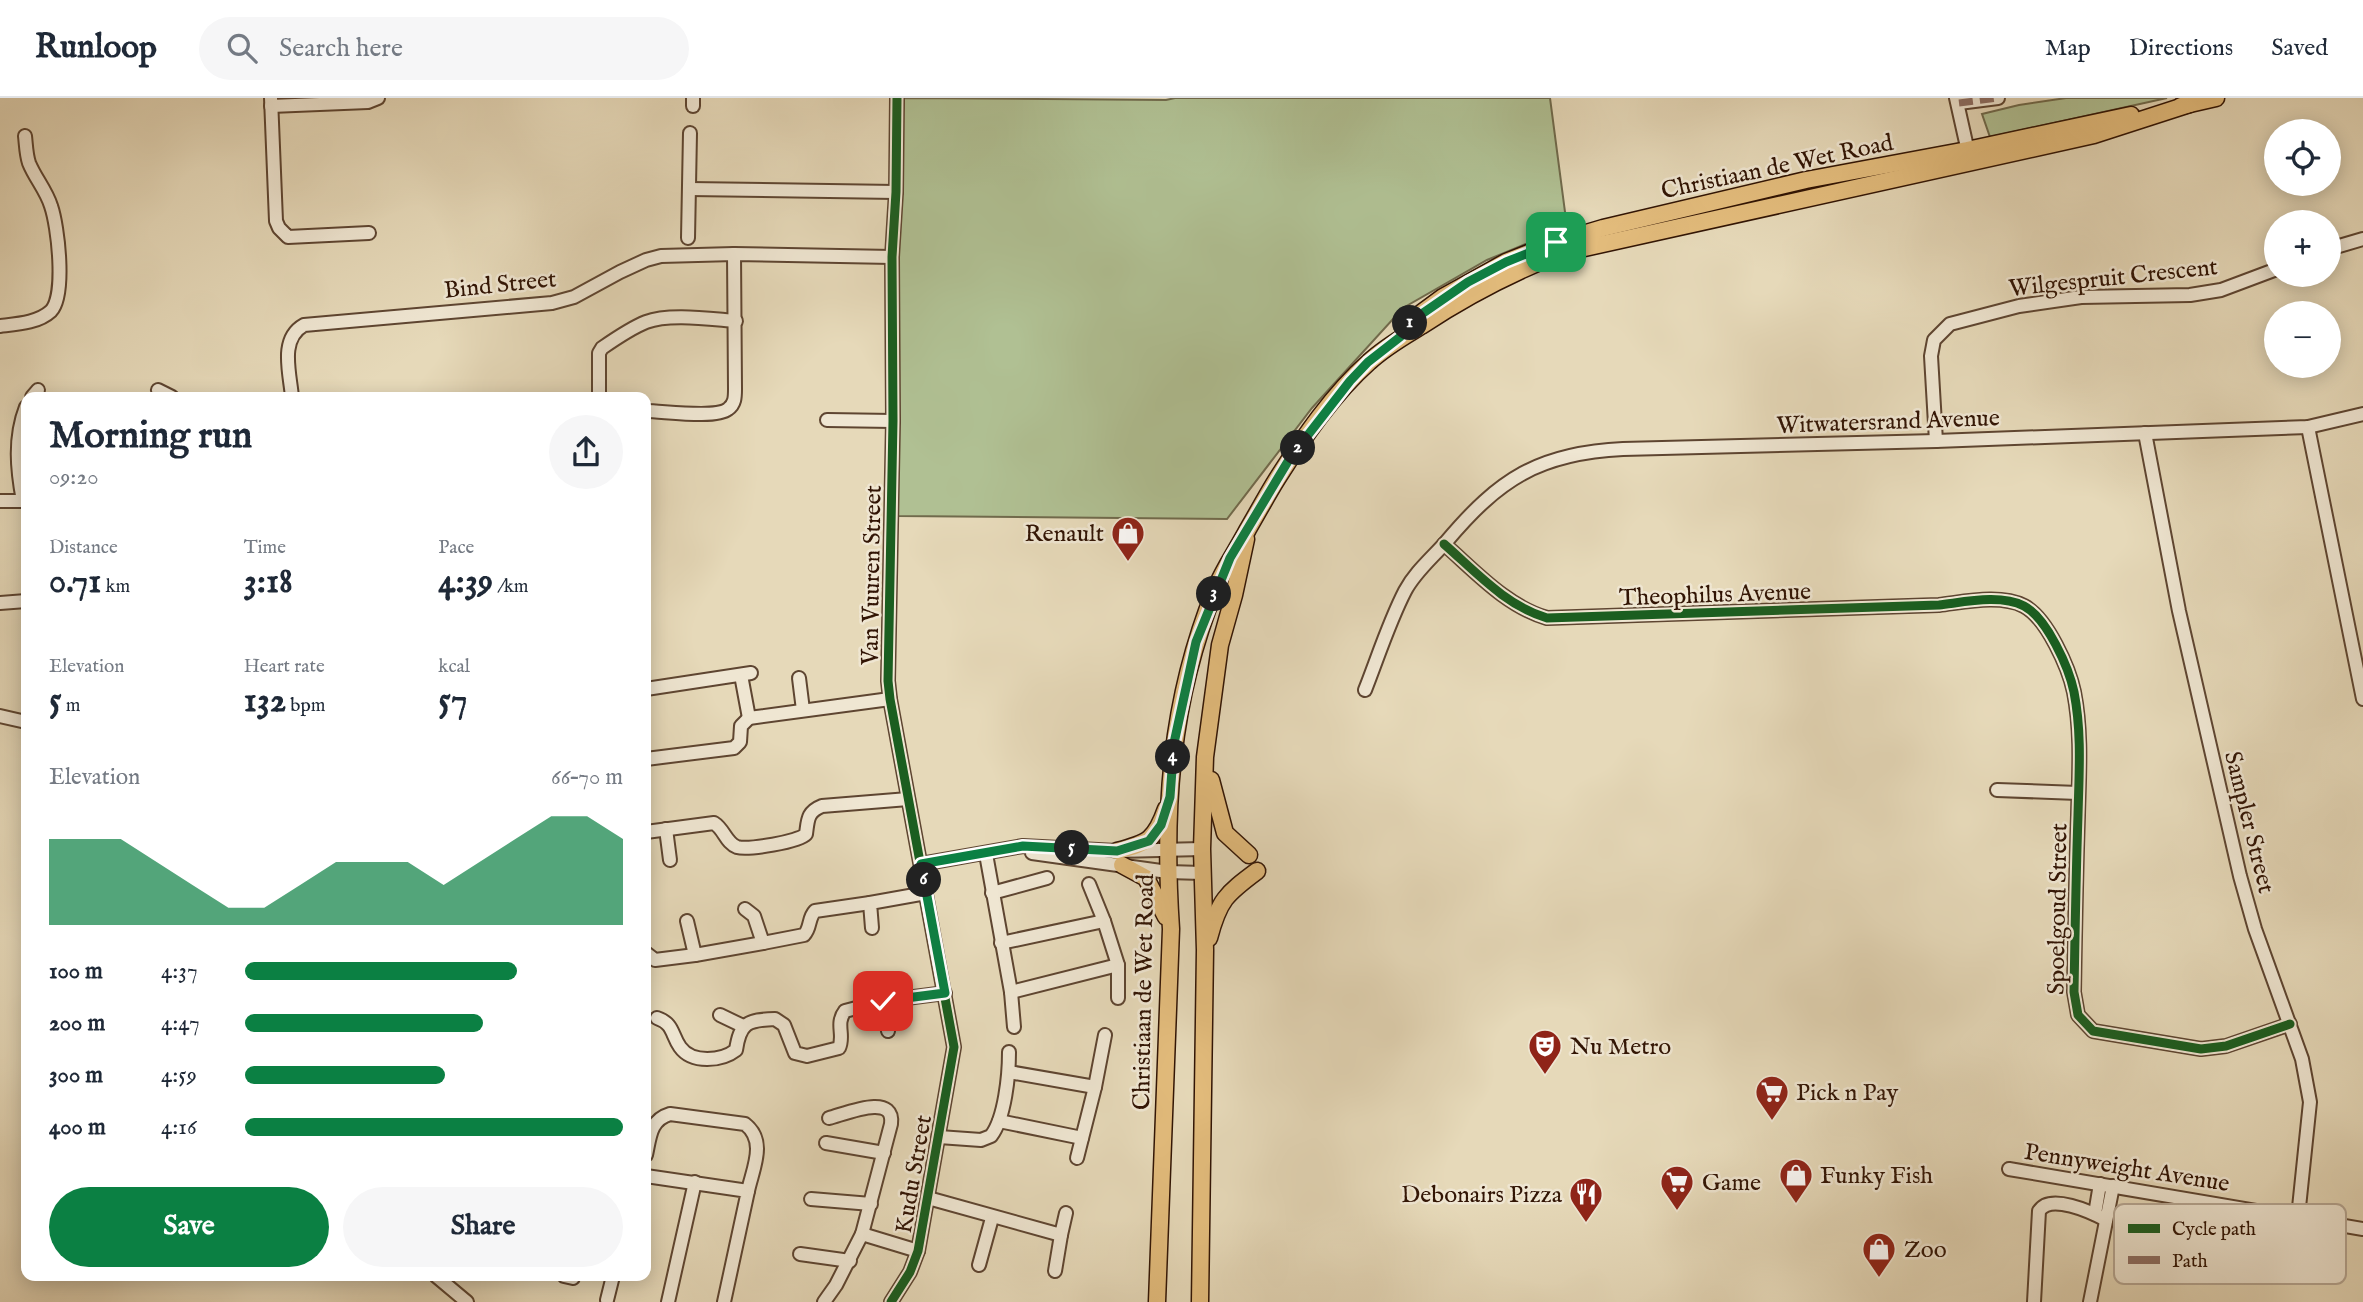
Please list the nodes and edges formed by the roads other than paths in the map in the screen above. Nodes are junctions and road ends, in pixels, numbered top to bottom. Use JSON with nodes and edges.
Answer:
{"nodes":[{"id":1,"x":379,"y":98,"type":"edge"},
{"id":2,"x":897,"y":98,"type":"edge"},
{"id":3,"x":1998,"y":98,"type":"edge"},
{"id":4,"x":2216,"y":98,"type":"edge"},
{"id":5,"x":352,"y":100,"type":"edge"},
{"id":6,"x":1957,"y":101,"type":"edge"},
{"id":7,"x":271,"y":102,"type":"edge"},
{"id":8,"x":690,"y":133,"type":"dead end"},
{"id":9,"x":25,"y":136,"type":"dead end"},
{"id":10,"x":1969,"y":157,"type":"junction"},
{"id":11,"x":689,"y":189,"type":"junction"},
{"id":12,"x":896,"y":192,"type":"junction"},
{"id":13,"x":369,"y":233,"type":"dead end"},
{"id":14,"x":688,"y":238,"type":"dead end"},
{"id":15,"x":2363,"y":239,"type":"edge"},
{"id":16,"x":2341,"y":245,"type":"edge"},
{"id":17,"x":734,"y":254,"type":"junction"},
{"id":18,"x":892,"y":257,"type":"junction"},
{"id":19,"x":2264,"y":274,"type":"edge"},
{"id":20,"x":736,"y":321,"type":"junction"},
{"id":21,"x":0,"y":326,"type":"edge"},
{"id":22,"x":158,"y":390,"type":"dead end"},
{"id":23,"x":162,"y":392,"type":"edge"},
{"id":24,"x":292,"y":392,"type":"edge"},
{"id":25,"x":599,"y":392,"type":"edge"},
{"id":26,"x":651,"y":411,"type":"edge"},
{"id":27,"x":2363,"y":414,"type":"edge"},
{"id":28,"x":827,"y":420,"type":"dead end"},
{"id":29,"x":893,"y":421,"type":"junction"},
{"id":30,"x":21,"y":424,"type":"edge"},
{"id":31,"x":2308,"y":427,"type":"junction"},
{"id":32,"x":2144,"y":433,"type":"junction"},
{"id":33,"x":1936,"y":441,"type":"junction"},
{"id":34,"x":21,"y":476,"type":"edge"},
{"id":35,"x":0,"y":501,"type":"edge"},
{"id":36,"x":21,"y":501,"type":"edge"},
{"id":37,"x":1248,"y":530,"type":"junction"},
{"id":38,"x":1444,"y":544,"type":"junction"},
{"id":39,"x":21,"y":601,"type":"edge"},
{"id":40,"x":2012,"y":602,"type":"joint"},
{"id":41,"x":0,"y":603,"type":"edge"},
{"id":42,"x":799,"y":678,"type":"dead end"},
{"id":43,"x":651,"y":688,"type":"edge"},
{"id":44,"x":1365,"y":690,"type":"dead end"},
{"id":45,"x":890,"y":699,"type":"junction"},
{"id":46,"x":2363,"y":699,"type":"edge"},
{"id":47,"x":803,"y":710,"type":"junction"},
{"id":48,"x":0,"y":716,"type":"edge"},
{"id":49,"x":749,"y":718,"type":"junction"},
{"id":50,"x":21,"y":721,"type":"edge"},
{"id":51,"x":1205,"y":757,"type":"junction"},
{"id":52,"x":651,"y":759,"type":"edge"},
{"id":53,"x":1997,"y":790,"type":"dead end"},
{"id":54,"x":2078,"y":793,"type":"junction"},
{"id":55,"x":1170,"y":797,"type":"junction"},
{"id":56,"x":908,"y":799,"type":"junction"},
{"id":57,"x":666,"y":829,"type":"junction"},
{"id":58,"x":651,"y":831,"type":"edge"},
{"id":59,"x":1202,"y":849,"type":"junction"},
{"id":60,"x":1168,"y":851,"type":"junction"},
{"id":61,"x":986,"y":853,"type":"junction"},
{"id":62,"x":1249,"y":855,"type":"dead end"},
{"id":63,"x":1119,"y":858,"type":"junction"},
{"id":64,"x":670,"y":860,"type":"dead end"},
{"id":65,"x":921,"y":864,"type":"junction"},
{"id":66,"x":1168,"y":872,"type":"junction"},
{"id":67,"x":1257,"y":872,"type":"dead end"},
{"id":68,"x":1202,"y":873,"type":"junction"},
{"id":69,"x":1046,"y":878,"type":"dead end"},
{"id":70,"x":1089,"y":884,"type":"dead end"},
{"id":71,"x":926,"y":893,"type":"junction"},
{"id":72,"x":992,"y":893,"type":"junction"},
{"id":73,"x":870,"y":903,"type":"junction"},
{"id":74,"x":745,"y":909,"type":"dead end"},
{"id":75,"x":687,"y":921,"type":"dead end"},
{"id":76,"x":1104,"y":921,"type":"junction"},
{"id":77,"x":872,"y":928,"type":"dead end"},
{"id":78,"x":1171,"y":929,"type":"junction"},
{"id":79,"x":762,"y":943,"type":"junction"},
{"id":80,"x":1001,"y":943,"type":"junction"},
{"id":81,"x":1205,"y":950,"type":"junction"},
{"id":82,"x":695,"y":955,"type":"junction"},
{"id":83,"x":651,"y":957,"type":"edge"},
{"id":84,"x":1118,"y":965,"type":"junction"},
{"id":85,"x":1011,"y":992,"type":"junction"},
{"id":86,"x":945,"y":993,"type":"junction"},
{"id":87,"x":1118,"y":998,"type":"dead end"},
{"id":88,"x":883,"y":1001,"type":"junction"},
{"id":89,"x":720,"y":1015,"type":"dead end"},
{"id":90,"x":657,"y":1018,"type":"dead end"},
{"id":91,"x":2290,"y":1024,"type":"junction"},
{"id":92,"x":743,"y":1026,"type":"junction"},
{"id":93,"x":1014,"y":1027,"type":"dead end"},
{"id":94,"x":888,"y":1031,"type":"dead end"},
{"id":95,"x":1105,"y":1035,"type":"dead end"},
{"id":96,"x":954,"y":1047,"type":"joint"},
{"id":97,"x":1009,"y":1052,"type":"dead end"},
{"id":98,"x":1009,"y":1072,"type":"junction"},
{"id":99,"x":1095,"y":1087,"type":"junction"},
{"id":100,"x":829,"y":1118,"type":"dead end"},
{"id":101,"x":999,"y":1121,"type":"junction"},
{"id":102,"x":651,"y":1134,"type":"edge"},
{"id":103,"x":939,"y":1138,"type":"junction"},
{"id":104,"x":1082,"y":1138,"type":"junction"},
{"id":105,"x":825,"y":1143,"type":"dead end"},
{"id":106,"x":884,"y":1153,"type":"junction"},
{"id":107,"x":1077,"y":1158,"type":"dead end"},
{"id":108,"x":2008,"y":1169,"type":"dead end"},
{"id":109,"x":651,"y":1177,"type":"edge"},
{"id":110,"x":695,"y":1182,"type":"junction"},
{"id":111,"x":2107,"y":1185,"type":"junction"},
{"id":112,"x":748,"y":1191,"type":"junction"},
{"id":113,"x":928,"y":1198,"type":"junction"},
{"id":114,"x":811,"y":1199,"type":"dead end"},
{"id":115,"x":2220,"y":1204,"type":"edge"},
{"id":116,"x":2299,"y":1204,"type":"edge"},
{"id":117,"x":871,"y":1205,"type":"junction"},
{"id":118,"x":1066,"y":1213,"type":"dead end"},
{"id":119,"x":992,"y":1217,"type":"junction"},
{"id":120,"x":2101,"y":1217,"type":"junction"},
{"id":121,"x":862,"y":1234,"type":"junction"},
{"id":122,"x":1061,"y":1235,"type":"junction"},
{"id":123,"x":918,"y":1251,"type":"junction"},
{"id":124,"x":800,"y":1254,"type":"dead end"},
{"id":125,"x":850,"y":1261,"type":"junction"},
{"id":126,"x":979,"y":1265,"type":"dead end"},
{"id":127,"x":1055,"y":1271,"type":"dead end"},
{"id":128,"x":442,"y":1281,"type":"edge"},
{"id":129,"x":612,"y":1281,"type":"edge"},
{"id":130,"x":607,"y":1300,"type":"dead end"},
{"id":131,"x":467,"y":1302,"type":"edge"},
{"id":132,"x":668,"y":1302,"type":"edge"},
{"id":133,"x":724,"y":1302,"type":"edge"},
{"id":134,"x":824,"y":1302,"type":"edge"},
{"id":135,"x":891,"y":1302,"type":"edge"},
{"id":136,"x":1157,"y":1302,"type":"edge"},
{"id":137,"x":1200,"y":1302,"type":"edge"},
{"id":138,"x":2034,"y":1302,"type":"edge"},
{"id":139,"x":2090,"y":1302,"type":"edge"}],
"edges":[{"from":1,"to":5,"type":"street"},
{"from":2,"to":12,"type":"street","name":"Van Vuuren Street"},
{"from":3,"to":6,"type":"street"},
{"from":4,"to":10,"type":"main road","name":"Christiaan de Wet Road"},
{"from":5,"to":7,"type":"street"},
{"from":6,"to":10,"type":"street"},
{"from":7,"to":13,"type":"street"},
{"from":8,"to":11,"type":"street"},
{"from":9,"to":21,"type":"street"},
{"from":10,"to":37,"type":"main road","name":"Christiaan de Wet Road"},
{"from":11,"to":12,"type":"street"},
{"from":11,"to":14,"type":"street"},
{"from":12,"to":18,"type":"street","name":"Van Vuuren Street"},
{"from":15,"to":16,"type":"street"},
{"from":17,"to":18,"type":"street","name":"Bind Street"},
{"from":17,"to":20,"type":"street"},
{"from":17,"to":24,"type":"street","name":"Bind Street"},
{"from":18,"to":29,"type":"street","name":"Van Vuuren Street"},
{"from":19,"to":33,"type":"street","name":"Wilgespruit Crescent"},
{"from":20,"to":25,"type":"street"},
{"from":20,"to":26,"type":"street"},
{"from":22,"to":23,"type":"street"},
{"from":27,"to":31,"type":"street","name":"Witwatersrand Avenue"},
{"from":28,"to":29,"type":"street"},
{"from":29,"to":45,"type":"street","name":"Van Vuuren Street"},
{"from":30,"to":34,"type":"street"},
{"from":31,"to":32,"type":"street","name":"Witwatersrand Avenue"},
{"from":31,"to":46,"type":"street"},
{"from":32,"to":33,"type":"street","name":"Witwatersrand Avenue"},
{"from":32,"to":91,"type":"street","name":"Sampler Street"},
{"from":33,"to":38,"type":"street","name":"Witwatersrand Avenue"},
{"from":35,"to":36,"type":"street"},
{"from":37,"to":51,"type":"main road","name":"Christiaan de Wet Road"},
{"from":37,"to":55,"type":"main road","name":"Christiaan de Wet Road"},
{"from":38,"to":40,"type":"street","name":"Theophilus Avenue"},
{"from":38,"to":44,"type":"street","name":"Witwatersrand Avenue"},
{"from":39,"to":41,"type":"street"},
{"from":40,"to":54,"type":"street","name":"Spoelgoud Street"},
{"from":42,"to":47,"type":"street"},
{"from":43,"to":49,"type":"street"},
{"from":45,"to":47,"type":"street"},
{"from":45,"to":56,"type":"street","name":"Van Vuuren Street"},
{"from":47,"to":49,"type":"street"},
{"from":48,"to":50,"type":"street"},
{"from":49,"to":52,"type":"street"},
{"from":51,"to":59,"type":"main road","name":"Christiaan de Wet Road"},
{"from":51,"to":62,"type":"main road"},
{"from":53,"to":54,"type":"street"},
{"from":54,"to":91,"type":"street","name":"Spoelgoud Street"},
{"from":55,"to":60,"type":"main road","name":"Christiaan de Wet Road"},
{"from":55,"to":63,"type":"main road"},
{"from":56,"to":57,"type":"street"},
{"from":56,"to":65,"type":"street","name":"Van Vuuren Street"},
{"from":57,"to":58,"type":"street"},
{"from":57,"to":64,"type":"street"},
{"from":59,"to":60,"type":"street"},
{"from":59,"to":68,"type":"main road","name":"Christiaan de Wet Road"},
{"from":60,"to":63,"type":"street"},
{"from":60,"to":66,"type":"main road","name":"Christiaan de Wet Road"},
{"from":61,"to":63,"type":"street"},
{"from":61,"to":65,"type":"street"},
{"from":61,"to":72,"type":"street"},
{"from":63,"to":66,"type":"street"},
{"from":63,"to":78,"type":"main road"},
{"from":65,"to":71,"type":"street","name":"Van Vuuren Street"},
{"from":66,"to":68,"type":"street"},
{"from":66,"to":78,"type":"main road","name":"Christiaan de Wet Road"},
{"from":67,"to":81,"type":"main road"},
{"from":68,"to":81,"type":"main road","name":"Christiaan de Wet Road"},
{"from":69,"to":72,"type":"street"},
{"from":70,"to":76,"type":"street"},
{"from":71,"to":73,"type":"street"},
{"from":71,"to":86,"type":"street","name":"Van Vuuren Street"},
{"from":72,"to":80,"type":"street"},
{"from":73,"to":77,"type":"street"},
{"from":73,"to":79,"type":"street"},
{"from":74,"to":79,"type":"street"},
{"from":75,"to":82,"type":"street"},
{"from":76,"to":80,"type":"street"},
{"from":76,"to":84,"type":"street"},
{"from":78,"to":136,"type":"main road","name":"Christiaan de Wet Road"},
{"from":79,"to":82,"type":"street"},
{"from":80,"to":85,"type":"street"},
{"from":81,"to":137,"type":"main road","name":"Christiaan de Wet Road"},
{"from":82,"to":83,"type":"street"},
{"from":84,"to":85,"type":"street"},
{"from":84,"to":87,"type":"street"},
{"from":85,"to":93,"type":"street"},
{"from":86,"to":88,"type":"street"},
{"from":86,"to":96,"type":"street","name":"Van Vuuren Street"},
{"from":88,"to":92,"type":"street"},
{"from":88,"to":94,"type":"street"},
{"from":89,"to":92,"type":"street"},
{"from":90,"to":92,"type":"street"},
{"from":91,"to":116,"type":"street","name":"Sampler Street"},
{"from":95,"to":99,"type":"street"},
{"from":96,"to":103,"type":"street","name":"Kudu Street"},
{"from":97,"to":98,"type":"street"},
{"from":98,"to":99,"type":"street"},
{"from":98,"to":101,"type":"street"},
{"from":99,"to":104,"type":"street"},
{"from":100,"to":106,"type":"street"},
{"from":101,"to":103,"type":"street"},
{"from":101,"to":104,"type":"street"},
{"from":102,"to":112,"type":"street"},
{"from":103,"to":113,"type":"street","name":"Kudu Street"},
{"from":104,"to":107,"type":"street"},
{"from":105,"to":106,"type":"street"},
{"from":106,"to":117,"type":"street"},
{"from":108,"to":111,"type":"street","name":"Pennyweight Avenue"},
{"from":109,"to":110,"type":"street"},
{"from":110,"to":112,"type":"street"},
{"from":110,"to":132,"type":"street"},
{"from":111,"to":115,"type":"street","name":"Pennyweight Avenue"},
{"from":111,"to":120,"type":"street"},
{"from":112,"to":133,"type":"street"},
{"from":113,"to":119,"type":"street"},
{"from":113,"to":123,"type":"street","name":"Kudu Street"},
{"from":114,"to":117,"type":"street"},
{"from":117,"to":121,"type":"street"},
{"from":118,"to":122,"type":"street"},
{"from":119,"to":122,"type":"street"},
{"from":119,"to":126,"type":"street"},
{"from":120,"to":138,"type":"street"},
{"from":120,"to":139,"type":"street"},
{"from":121,"to":123,"type":"street"},
{"from":121,"to":125,"type":"street"},
{"from":122,"to":127,"type":"street"},
{"from":123,"to":135,"type":"street","name":"Kudu Street"},
{"from":124,"to":125,"type":"street"},
{"from":125,"to":134,"type":"street"},
{"from":128,"to":131,"type":"street"},
{"from":129,"to":130,"type":"street"}]}
